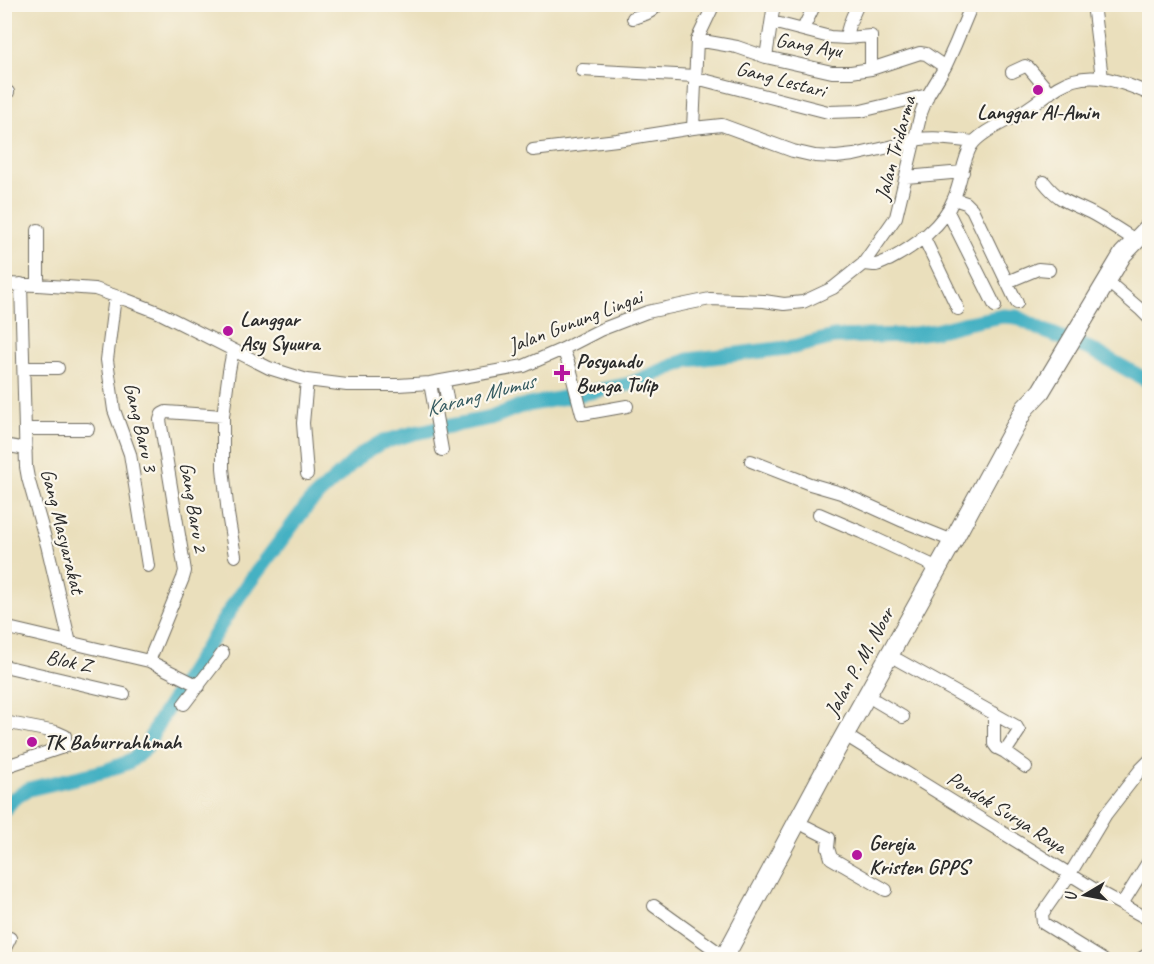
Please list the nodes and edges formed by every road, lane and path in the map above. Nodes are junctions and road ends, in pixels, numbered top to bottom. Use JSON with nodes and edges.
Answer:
{"nodes":[{"id":1,"x":658,"y":4,"type":"edge"},
{"id":2,"x":714,"y":4,"type":"edge"},
{"id":3,"x":774,"y":4,"type":"edge"},
{"id":4,"x":814,"y":4,"type":"edge"},
{"id":5,"x":858,"y":4,"type":"edge"},
{"id":6,"x":972,"y":4,"type":"edge"},
{"id":7,"x":1093,"y":4,"type":"edge"},
{"id":8,"x":633,"y":18,"type":"dead end"},
{"id":9,"x":772,"y":22,"type":"junction"},
{"id":10,"x":803,"y":29,"type":"junction"},
{"id":11,"x":846,"y":38,"type":"junction"},
{"id":12,"x":697,"y":40,"type":"junction"},
{"id":13,"x":766,"y":57,"type":"junction"},
{"id":14,"x":945,"y":67,"type":"junction"},
{"id":15,"x":871,"y":69,"type":"junction"},
{"id":16,"x":582,"y":70,"type":"dead end"},
{"id":17,"x":1012,"y":72,"type":"dead end"},
{"id":18,"x":695,"y":77,"type":"junction"},
{"id":19,"x":1102,"y":78,"type":"junction"},
{"id":20,"x":1050,"y":93,"type":"junction"},
{"id":21,"x":1149,"y":94,"type":"edge"},
{"id":22,"x":928,"y":95,"type":"junction"},
{"id":23,"x":693,"y":128,"type":"junction"},
{"id":24,"x":914,"y":139,"type":"junction"},
{"id":25,"x":974,"y":142,"type":"junction"},
{"id":26,"x":533,"y":150,"type":"dead end"},
{"id":27,"x":963,"y":172,"type":"junction"},
{"id":28,"x":906,"y":177,"type":"junction"},
{"id":29,"x":1044,"y":182,"type":"dead end"},
{"id":30,"x":954,"y":199,"type":"junction"},
{"id":31,"x":948,"y":212,"type":"junction"},
{"id":32,"x":38,"y":230,"type":"dead end"},
{"id":33,"x":923,"y":236,"type":"junction"},
{"id":34,"x":1143,"y":237,"type":"edge"},
{"id":35,"x":863,"y":264,"type":"junction"},
{"id":36,"x":1049,"y":270,"type":"dead end"},
{"id":37,"x":1107,"y":280,"type":"junction"},
{"id":38,"x":1007,"y":282,"type":"junction"},
{"id":39,"x":4,"y":284,"type":"edge"},
{"id":40,"x":21,"y":284,"type":"junction"},
{"id":41,"x":38,"y":285,"type":"junction"},
{"id":42,"x":115,"y":296,"type":"junction"},
{"id":43,"x":1017,"y":303,"type":"dead end"},
{"id":44,"x":995,"y":306,"type":"dead end"},
{"id":45,"x":958,"y":309,"type":"dead end"},
{"id":46,"x":1149,"y":319,"type":"edge"},
{"id":47,"x":563,"y":349,"type":"junction"},
{"id":48,"x":233,"y":350,"type":"junction"},
{"id":49,"x":24,"y":368,"type":"junction"},
{"id":50,"x":58,"y":368,"type":"dead end"},
{"id":51,"x":307,"y":380,"type":"junction"},
{"id":52,"x":444,"y":381,"type":"junction"},
{"id":53,"x":430,"y":383,"type":"junction"},
{"id":54,"x":1041,"y":391,"type":"junction"},
{"id":55,"x":448,"y":404,"type":"dead end"},
{"id":56,"x":627,"y":405,"type":"dead end"},
{"id":57,"x":223,"y":416,"type":"junction"},
{"id":58,"x":26,"y":429,"type":"junction"},
{"id":59,"x":88,"y":429,"type":"dead end"},
{"id":60,"x":4,"y":445,"type":"edge"},
{"id":61,"x":442,"y":447,"type":"dead end"},
{"id":62,"x":26,"y":449,"type":"junction"},
{"id":63,"x":751,"y":460,"type":"dead end"},
{"id":64,"x":307,"y":474,"type":"dead end"},
{"id":65,"x":819,"y":514,"type":"dead end"},
{"id":66,"x":953,"y":541,"type":"junction"},
{"id":67,"x":235,"y":556,"type":"dead end"},
{"id":68,"x":148,"y":566,"type":"dead end"},
{"id":69,"x":939,"y":572,"type":"junction"},
{"id":70,"x":4,"y":627,"type":"edge"},
{"id":71,"x":70,"y":643,"type":"junction"},
{"id":72,"x":223,"y":653,"type":"dead end"},
{"id":73,"x":898,"y":660,"type":"junction"},
{"id":74,"x":149,"y":661,"type":"junction"},
{"id":75,"x":4,"y":666,"type":"edge"},
{"id":76,"x":197,"y":684,"type":"junction"},
{"id":77,"x":124,"y":694,"type":"dead end"},
{"id":78,"x":876,"y":700,"type":"junction"},
{"id":79,"x":184,"y":704,"type":"dead end"},
{"id":80,"x":994,"y":713,"type":"junction"},
{"id":81,"x":903,"y":717,"type":"dead end"},
{"id":82,"x":4,"y":722,"type":"edge"},
{"id":83,"x":849,"y":738,"type":"junction"},
{"id":84,"x":1005,"y":752,"type":"junction"},
{"id":85,"x":1149,"y":760,"type":"edge"},
{"id":86,"x":4,"y":767,"type":"edge"},
{"id":87,"x":1026,"y":767,"type":"dead end"},
{"id":88,"x":807,"y":827,"type":"junction"},
{"id":89,"x":1149,"y":859,"type":"edge"},
{"id":90,"x":1070,"y":874,"type":"junction"},
{"id":91,"x":886,"y":890,"type":"dead end"},
{"id":92,"x":1122,"y":904,"type":"junction"},
{"id":93,"x":654,"y":906,"type":"dead end"},
{"id":94,"x":1149,"y":920,"type":"edge"},
{"id":95,"x":10,"y":938,"type":"dead end"},
{"id":96,"x":4,"y":950,"type":"edge"},
{"id":97,"x":1149,"y":953,"type":"edge"},
{"id":98,"x":729,"y":957,"type":"edge"},
{"id":99,"x":1096,"y":958,"type":"edge"},
{"id":100,"x":1139,"y":960,"type":"edge"}],
"edges":[{"from":1,"to":8,"type":"street"},
{"from":2,"to":12,"type":"street"},
{"from":3,"to":9,"type":"street"},
{"from":4,"to":10,"type":"street"},
{"from":5,"to":11,"type":"street"},
{"from":6,"to":14,"type":"street","name":"Jalan Tridarma"},
{"from":7,"to":19,"type":"street"},
{"from":9,"to":10,"type":"street"},
{"from":9,"to":13,"type":"street"},
{"from":10,"to":11,"type":"street"},
{"from":11,"to":15,"type":"street"},
{"from":12,"to":13,"type":"street","name":"Gang Ayu"},
{"from":12,"to":18,"type":"street"},
{"from":13,"to":15,"type":"street","name":"Gang Ayu"},
{"from":14,"to":15,"type":"street","name":"Gang Ayu"},
{"from":14,"to":22,"type":"street","name":"Jalan Tridarma"},
{"from":16,"to":18,"type":"street","name":"Gang Lestari"},
{"from":17,"to":20,"type":"street"},
{"from":18,"to":22,"type":"street","name":"Gang Lestari"},
{"from":18,"to":23,"type":"street"},
{"from":19,"to":20,"type":"street"},
{"from":19,"to":21,"type":"street"},
{"from":20,"to":25,"type":"street"},
{"from":22,"to":24,"type":"street","name":"Jalan Tridarma"},
{"from":23,"to":24,"type":"street"},
{"from":23,"to":26,"type":"street"},
{"from":24,"to":25,"type":"street"},
{"from":24,"to":28,"type":"street","name":"Jalan Tridarma"},
{"from":25,"to":27,"type":"street"},
{"from":27,"to":28,"type":"street"},
{"from":27,"to":30,"type":"street"},
{"from":28,"to":35,"type":"street","name":"Jalan Tridarma"},
{"from":29,"to":34,"type":"street"},
{"from":30,"to":31,"type":"street"},
{"from":30,"to":38,"type":"street"},
{"from":31,"to":33,"type":"street"},
{"from":31,"to":44,"type":"street"},
{"from":32,"to":41,"type":"street"},
{"from":33,"to":35,"type":"street"},
{"from":33,"to":45,"type":"street"},
{"from":34,"to":37,"type":"highway","name":"Jalan P. M. Noor"},
{"from":35,"to":47,"type":"street","name":"Jalan Gunung Lingai"},
{"from":36,"to":38,"type":"street"},
{"from":37,"to":46,"type":"street"},
{"from":37,"to":54,"type":"highway","name":"Jalan P. M. Noor"},
{"from":38,"to":43,"type":"street"},
{"from":39,"to":40,"type":"street","name":"Jalan Gunung Lingai"},
{"from":40,"to":41,"type":"street","name":"Jalan Gunung Lingai"},
{"from":40,"to":49,"type":"street","name":"Gang Masyarakat"},
{"from":41,"to":42,"type":"street","name":"Jalan Gunung Lingai"},
{"from":42,"to":48,"type":"street","name":"Jalan Gunung Lingai"},
{"from":42,"to":68,"type":"street","name":"Gang Baru 3"},
{"from":47,"to":52,"type":"street","name":"Jalan Gunung Lingai"},
{"from":47,"to":56,"type":"street"},
{"from":48,"to":51,"type":"street","name":"Jalan Gunung Lingai"},
{"from":48,"to":57,"type":"street"},
{"from":49,"to":50,"type":"street"},
{"from":49,"to":58,"type":"street","name":"Gang Masyarakat"},
{"from":51,"to":53,"type":"street","name":"Jalan Gunung Lingai"},
{"from":51,"to":64,"type":"street"},
{"from":52,"to":53,"type":"street","name":"Jalan Gunung Lingai"},
{"from":52,"to":55,"type":"street"},
{"from":53,"to":61,"type":"street"},
{"from":54,"to":66,"type":"highway","name":"Jalan P. M. Noor"},
{"from":54,"to":69,"type":"highway","name":"Jalan P. M. Noor"},
{"from":57,"to":67,"type":"street"},
{"from":57,"to":74,"type":"street","name":"Gang Baru 2"},
{"from":58,"to":59,"type":"street"},
{"from":58,"to":62,"type":"street","name":"Gang Masyarakat"},
{"from":60,"to":62,"type":"street"},
{"from":62,"to":71,"type":"street","name":"Gang Masyarakat"},
{"from":63,"to":66,"type":"street"},
{"from":65,"to":69,"type":"street"},
{"from":66,"to":69,"type":"highway","name":"Jalan P. M. Noor"},
{"from":69,"to":73,"type":"highway","name":"Jalan P. M. Noor"},
{"from":69,"to":83,"type":"highway","name":"Jalan P. M. Noor"},
{"from":70,"to":71,"type":"street"},
{"from":71,"to":74,"type":"street"},
{"from":72,"to":76,"type":"street"},
{"from":73,"to":78,"type":"highway","name":"Jalan P. M. Noor"},
{"from":73,"to":80,"type":"street"},
{"from":74,"to":76,"type":"street"},
{"from":75,"to":77,"type":"street","name":"Blok Z"},
{"from":76,"to":79,"type":"street"},
{"from":78,"to":81,"type":"street"},
{"from":78,"to":83,"type":"highway","name":"Jalan P. M. Noor"},
{"from":80,"to":84,"type":"street"},
{"from":80,"to":84,"type":"street"},
{"from":82,"to":86,"type":"street"},
{"from":83,"to":88,"type":"highway","name":"Jalan P. M. Noor"},
{"from":83,"to":90,"type":"street","name":"Pondok Surya Raya"},
{"from":83,"to":98,"type":"highway","name":"Jalan P. M. Noor"},
{"from":84,"to":87,"type":"street"},
{"from":85,"to":90,"type":"street"},
{"from":88,"to":91,"type":"street"},
{"from":88,"to":98,"type":"highway","name":"Jalan P. M. Noor"},
{"from":89,"to":92,"type":"street"},
{"from":90,"to":92,"type":"street","name":"Pondok Surya Raya"},
{"from":90,"to":99,"type":"street"},
{"from":92,"to":94,"type":"street","name":"Pondok Surya Raya"},
{"from":93,"to":98,"type":"street"},
{"from":95,"to":96,"type":"street"},
{"from":97,"to":100,"type":"street"}]}
